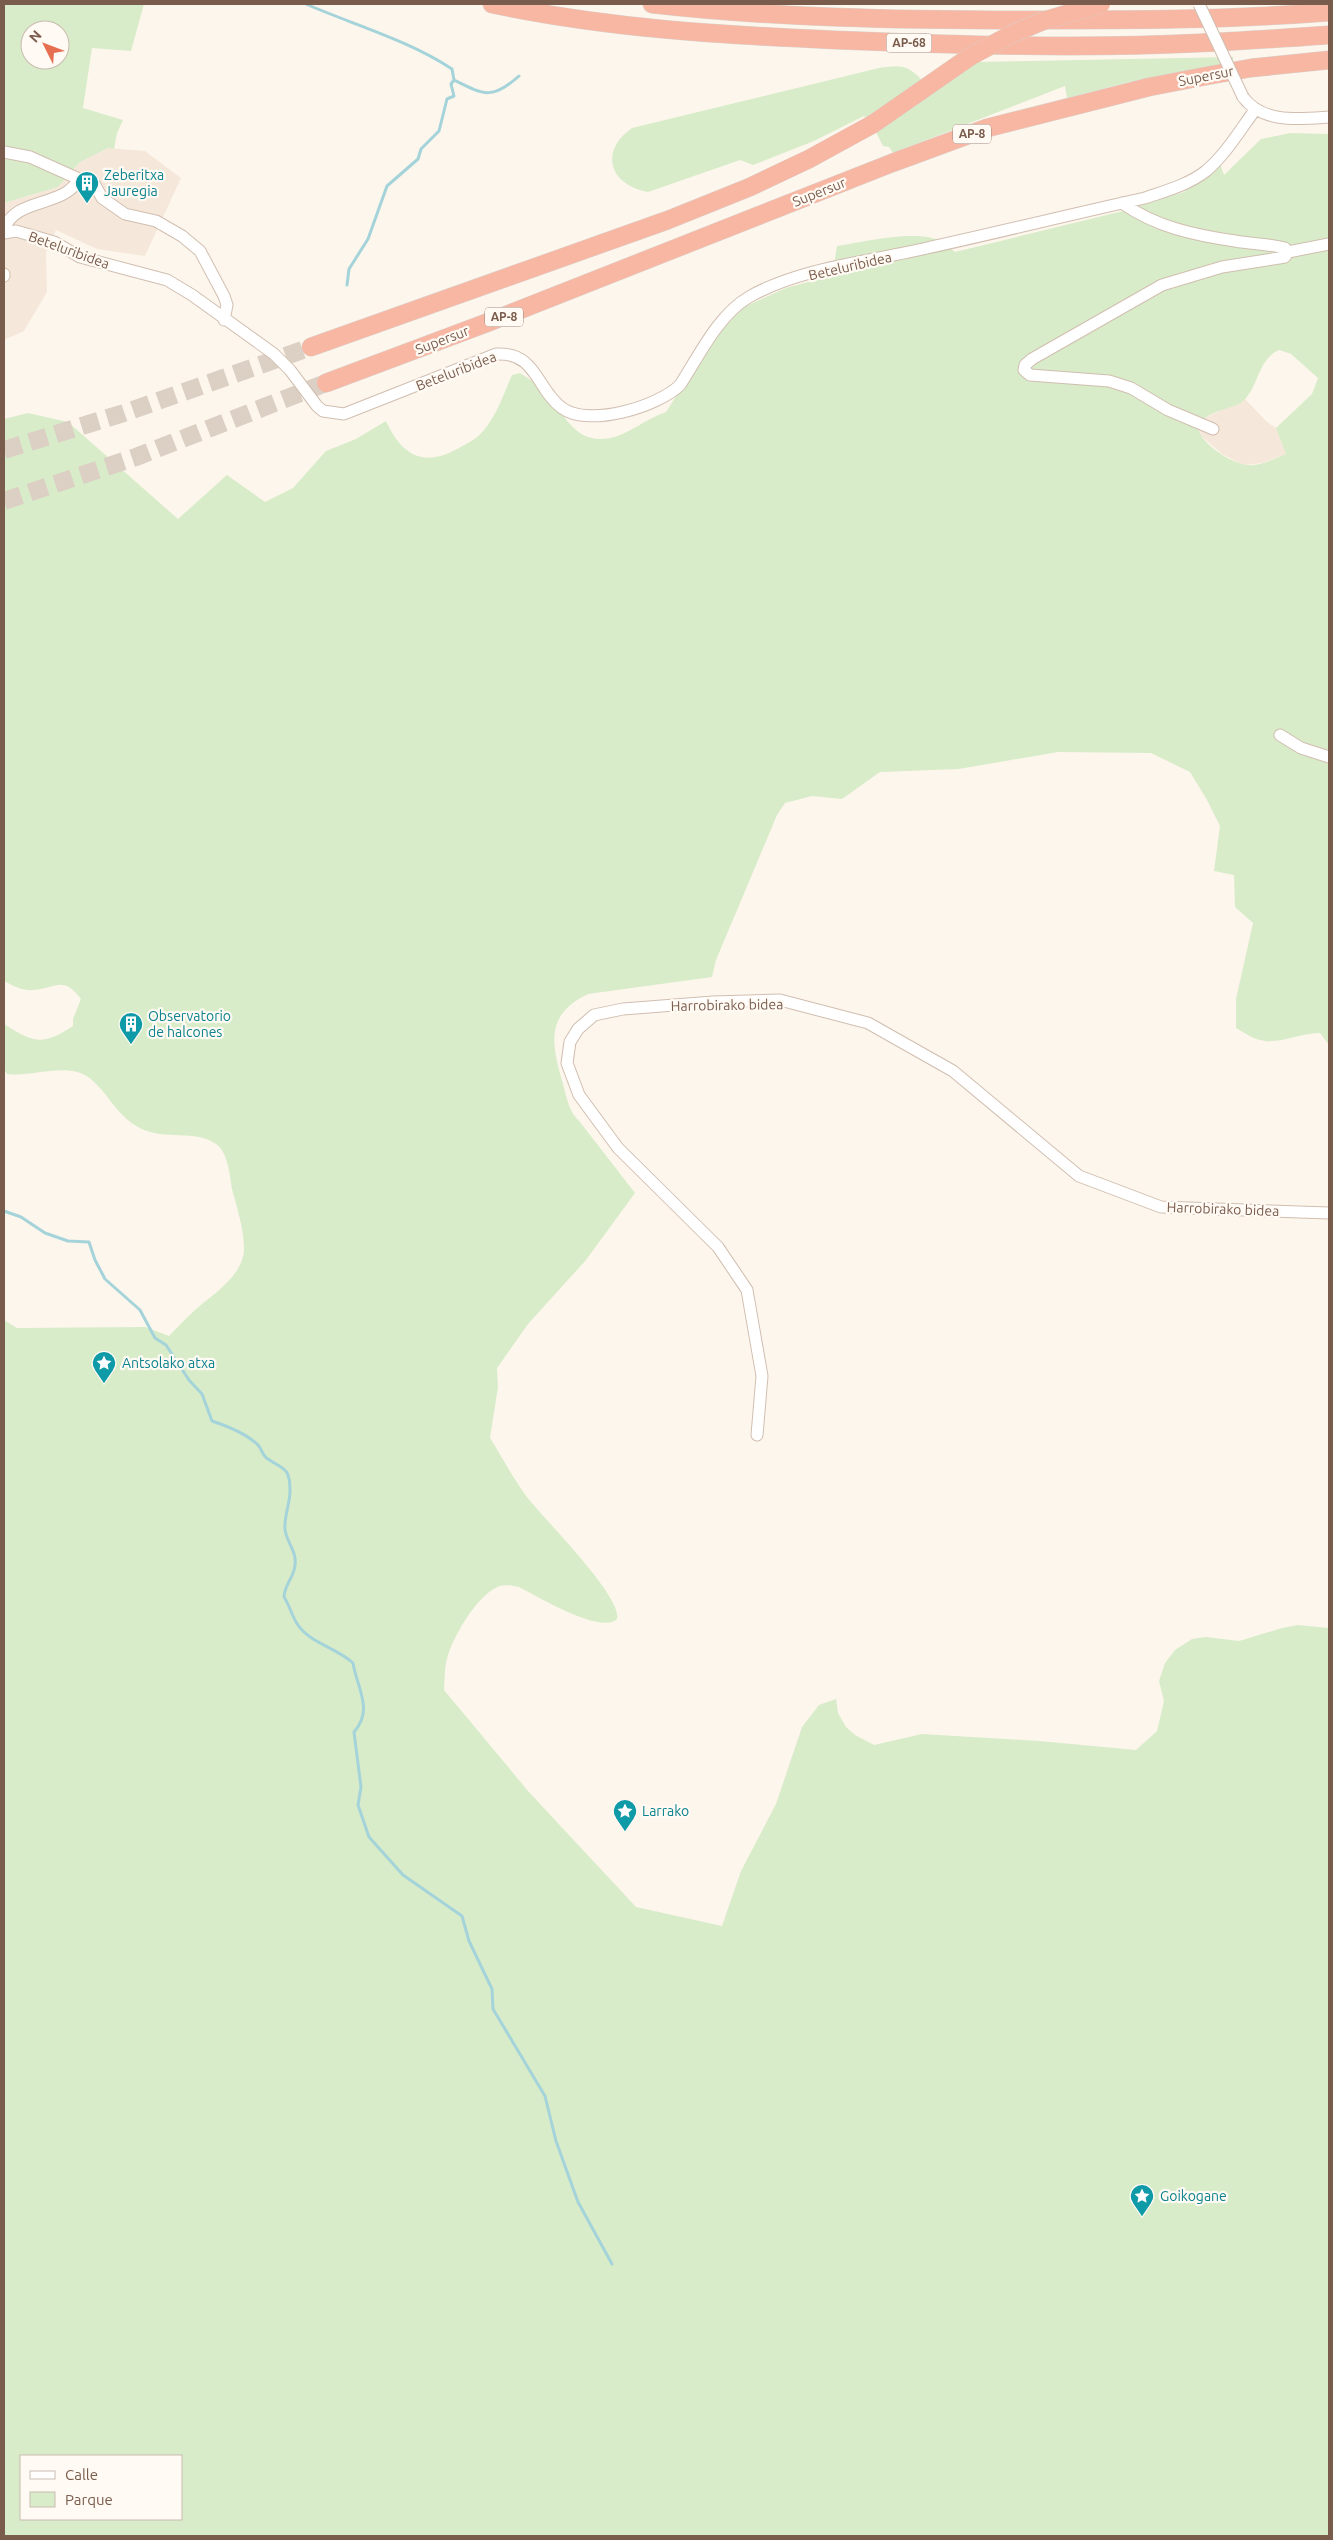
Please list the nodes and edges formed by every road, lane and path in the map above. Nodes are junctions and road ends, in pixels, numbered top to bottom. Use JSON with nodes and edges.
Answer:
{"nodes":[{"id":1,"x":492,"y":4,"type":"edge"},
{"id":2,"x":652,"y":4,"type":"edge"},
{"id":3,"x":1101,"y":4,"type":"edge"},
{"id":4,"x":1199,"y":4,"type":"edge"},
{"id":5,"x":1329,"y":12,"type":"edge"},
{"id":6,"x":1329,"y":35,"type":"edge"},
{"id":7,"x":1329,"y":60,"type":"edge"},
{"id":8,"x":1255,"y":110,"type":"junction"},
{"id":9,"x":1329,"y":117,"type":"edge"},
{"id":10,"x":4,"y":152,"type":"edge"},
{"id":11,"x":79,"y":179,"type":"junction"},
{"id":12,"x":1122,"y":203,"type":"junction"},
{"id":13,"x":4,"y":231,"type":"edge"},
{"id":14,"x":1329,"y":244,"type":"edge"},
{"id":15,"x":1288,"y":252,"type":"junction"},
{"id":16,"x":224,"y":320,"type":"junction"},
{"id":17,"x":311,"y":348,"type":"tunnel mouth"},
{"id":18,"x":326,"y":384,"type":"tunnel mouth"},
{"id":19,"x":1213,"y":430,"type":"dead end"},
{"id":20,"x":1280,"y":735,"type":"dead end"},
{"id":21,"x":1329,"y":757,"type":"edge"},
{"id":22,"x":1329,"y":1213,"type":"edge"},
{"id":23,"x":757,"y":1435,"type":"dead end"}],
"edges":[{"from":1,"to":6,"type":"highway","number":"AP-68"},
{"from":2,"to":5,"type":"highway","number":"AP-68"},
{"from":3,"to":17,"type":"highway","bridge":true},
{"from":4,"to":8,"type":"street","bridge":true},
{"from":7,"to":18,"type":"highway","name":"Supersur","number":"AP-8"},
{"from":8,"to":9,"type":"street"},
{"from":8,"to":12,"type":"street","name":"Beteluribidea"},
{"from":10,"to":11,"type":"street"},
{"from":11,"to":13,"type":"street"},
{"from":11,"to":16,"type":"street"},
{"from":12,"to":15,"type":"street"},
{"from":12,"to":16,"type":"street","name":"Beteluribidea"},
{"from":13,"to":16,"type":"street","name":"Beteluribidea"},
{"from":14,"to":15,"type":"street"},
{"from":15,"to":19,"type":"street"},
{"from":20,"to":21,"type":"street"},
{"from":22,"to":23,"type":"street","name":"Harrobirako bidea"}]}
